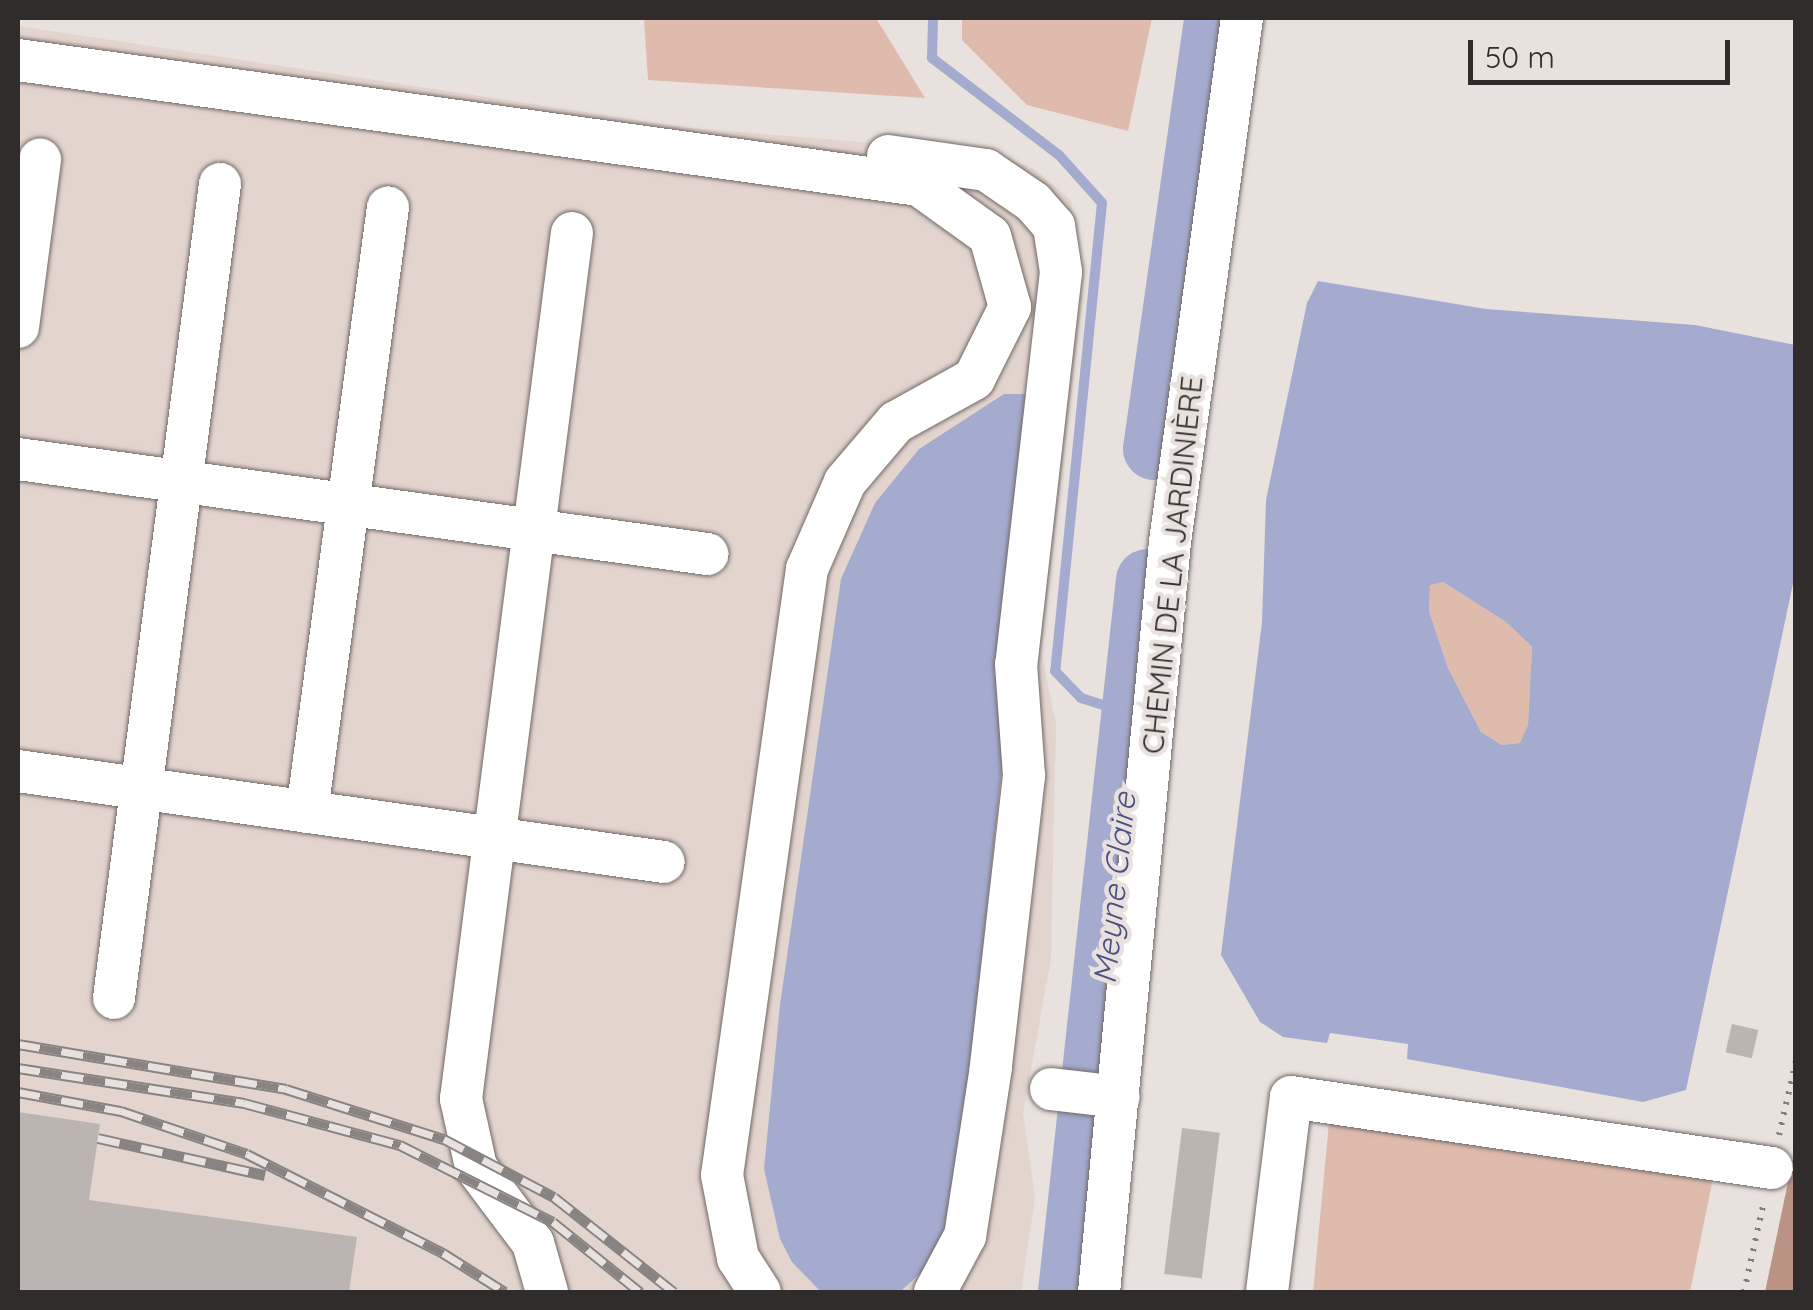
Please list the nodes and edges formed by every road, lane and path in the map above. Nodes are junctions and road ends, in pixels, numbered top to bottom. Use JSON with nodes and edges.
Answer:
{"nodes":[{"id":1,"x":1242,"y":18,"type":"edge"},
{"id":2,"x":18,"y":33,"type":"edge"},
{"id":3,"x":18,"y":60,"type":"edge"},
{"id":4,"x":40,"y":159,"type":"dead end"},
{"id":5,"x":220,"y":184,"type":"dead end"},
{"id":6,"x":388,"y":207,"type":"dead end"},
{"id":7,"x":572,"y":232,"type":"dead end"},
{"id":8,"x":18,"y":327,"type":"edge"},
{"id":9,"x":18,"y":459,"type":"edge"},
{"id":10,"x":181,"y":482,"type":"junction"},
{"id":11,"x":348,"y":505,"type":"junction"},
{"id":12,"x":530,"y":531,"type":"junction"},
{"id":13,"x":707,"y":554,"type":"dead end"},
{"id":14,"x":18,"y":771,"type":"edge"},
{"id":15,"x":140,"y":788,"type":"junction"},
{"id":16,"x":307,"y":812,"type":"junction"},
{"id":17,"x":496,"y":839,"type":"junction"},
{"id":18,"x":664,"y":862,"type":"dead end"},
{"id":19,"x":114,"y":998,"type":"dead end"},
{"id":20,"x":1051,"y":1089,"type":"dead end"},
{"id":21,"x":1119,"y":1097,"type":"junction"},
{"id":22,"x":1772,"y":1168,"type":"dead end"},
{"id":23,"x":548,"y":1292,"type":"edge"},
{"id":24,"x":760,"y":1292,"type":"edge"},
{"id":25,"x":934,"y":1292,"type":"edge"},
{"id":26,"x":1099,"y":1292,"type":"edge"},
{"id":27,"x":1267,"y":1292,"type":"edge"}],
"edges":[{"from":1,"to":21,"type":"street","name":"CHEMIN DE LA JARDINIÈRE"},
{"from":2,"to":25,"type":"street"},
{"from":3,"to":24,"type":"street"},
{"from":4,"to":8,"type":"street"},
{"from":5,"to":10,"type":"street"},
{"from":6,"to":11,"type":"street"},
{"from":7,"to":12,"type":"street"},
{"from":9,"to":10,"type":"street"},
{"from":10,"to":11,"type":"street"},
{"from":10,"to":15,"type":"street"},
{"from":11,"to":12,"type":"street"},
{"from":11,"to":16,"type":"street"},
{"from":12,"to":13,"type":"street"},
{"from":12,"to":17,"type":"street"},
{"from":14,"to":15,"type":"street"},
{"from":15,"to":16,"type":"street"},
{"from":15,"to":19,"type":"street"},
{"from":16,"to":17,"type":"street"},
{"from":17,"to":18,"type":"street"},
{"from":17,"to":23,"type":"street"},
{"from":20,"to":21,"type":"street"},
{"from":21,"to":26,"type":"street","name":"CHEMIN DE LA JARDINIÈRE"},
{"from":22,"to":27,"type":"street"}]}
